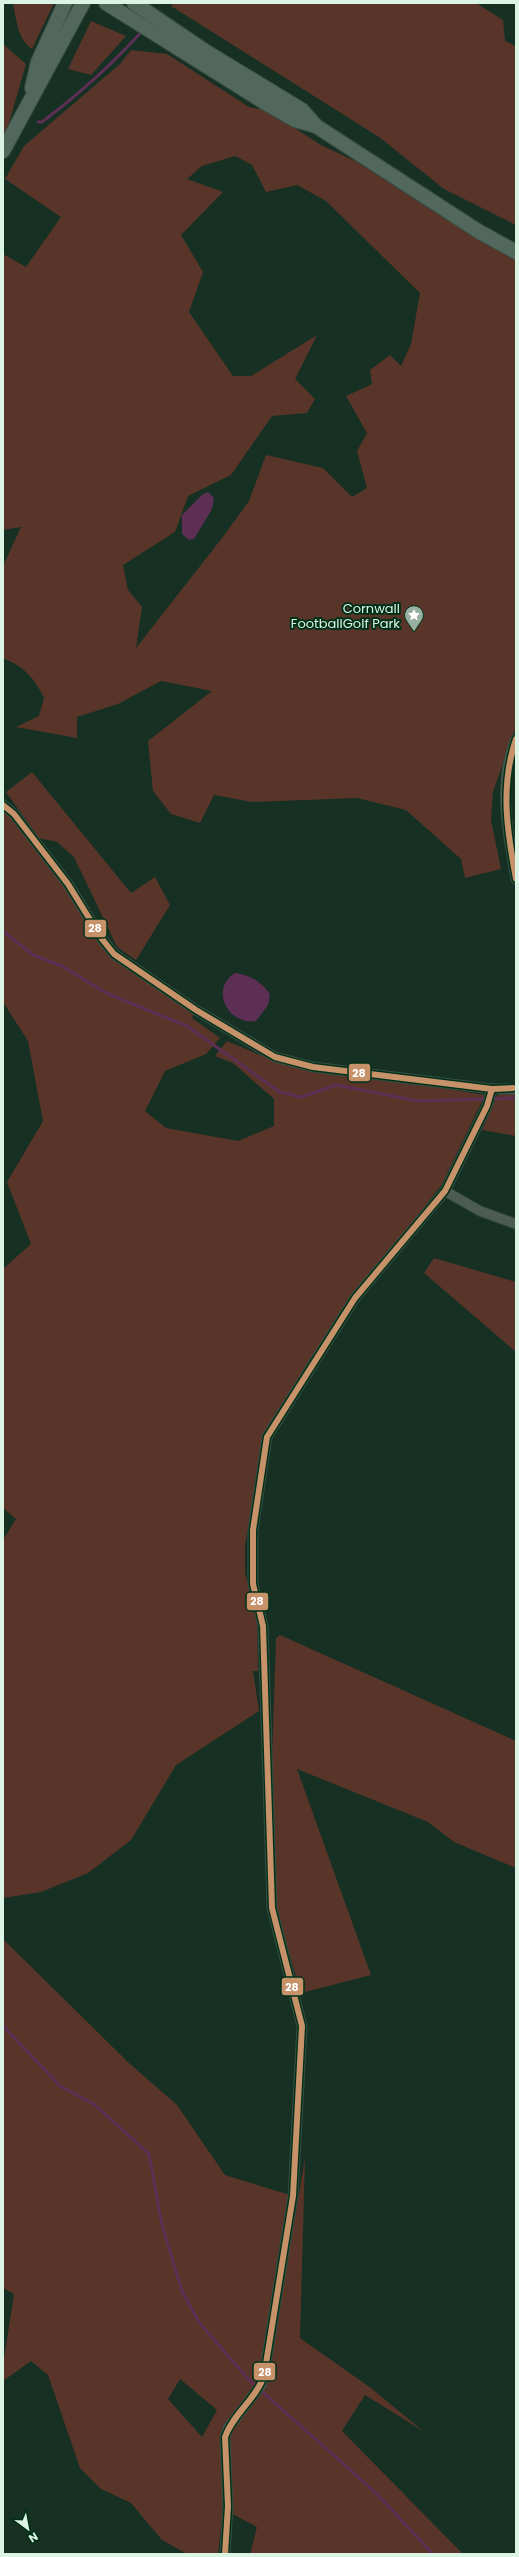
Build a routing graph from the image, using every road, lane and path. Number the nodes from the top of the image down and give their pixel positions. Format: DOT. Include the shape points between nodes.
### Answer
graph roads {
  1 [pos="65,3"];
  2 [pos="83,3"];
  3 [pos="106,3"];
  4 [pos="134,3"];
  5 [pos="26,110"];
  6 [pos="316,126"];
  7 [pos="3,151"];
  8 [pos="516,252"];
  9 [pos="516,738"];
  10 [pos="3,805"];
  11 [pos="516,879"];
  12 [pos="515,1086"];
  13 [pos="489,1097"];
  14 [pos="445,1191"];
  15 [pos="516,1224"];
  16 [pos="225,2554"];
  1 -- 5 [label="highway" via="38,62"];
  2 -- 5 [label="highway"];
  3 -- 6 [label="highway" via="267,104 295,120"];
  4 -- 6 [label="highway" via="302,110"];
  5 -- 7 [label="highway"];
  6 -- 8 [label="highway" via="472,227"];
  9 -- 11 [label="street" via="509,758 506,823"];
  10 -- 13 [label="street" via="14,814 68,884 114,954 196,1010 275,1057 313,1067"];
  12 -- 13 [label="street"];
  13 -- 14 [label="street"];
  14 -- 15 [label="street" via="480,1212"];
  14 -- 16 [label="street" via="355,1298 267,1437 253,1530 253,1584 263,1626 272,1908 302,2026 293,2196 264,2376 261,2385 228,2428 225,2437 228,2506"];
}
